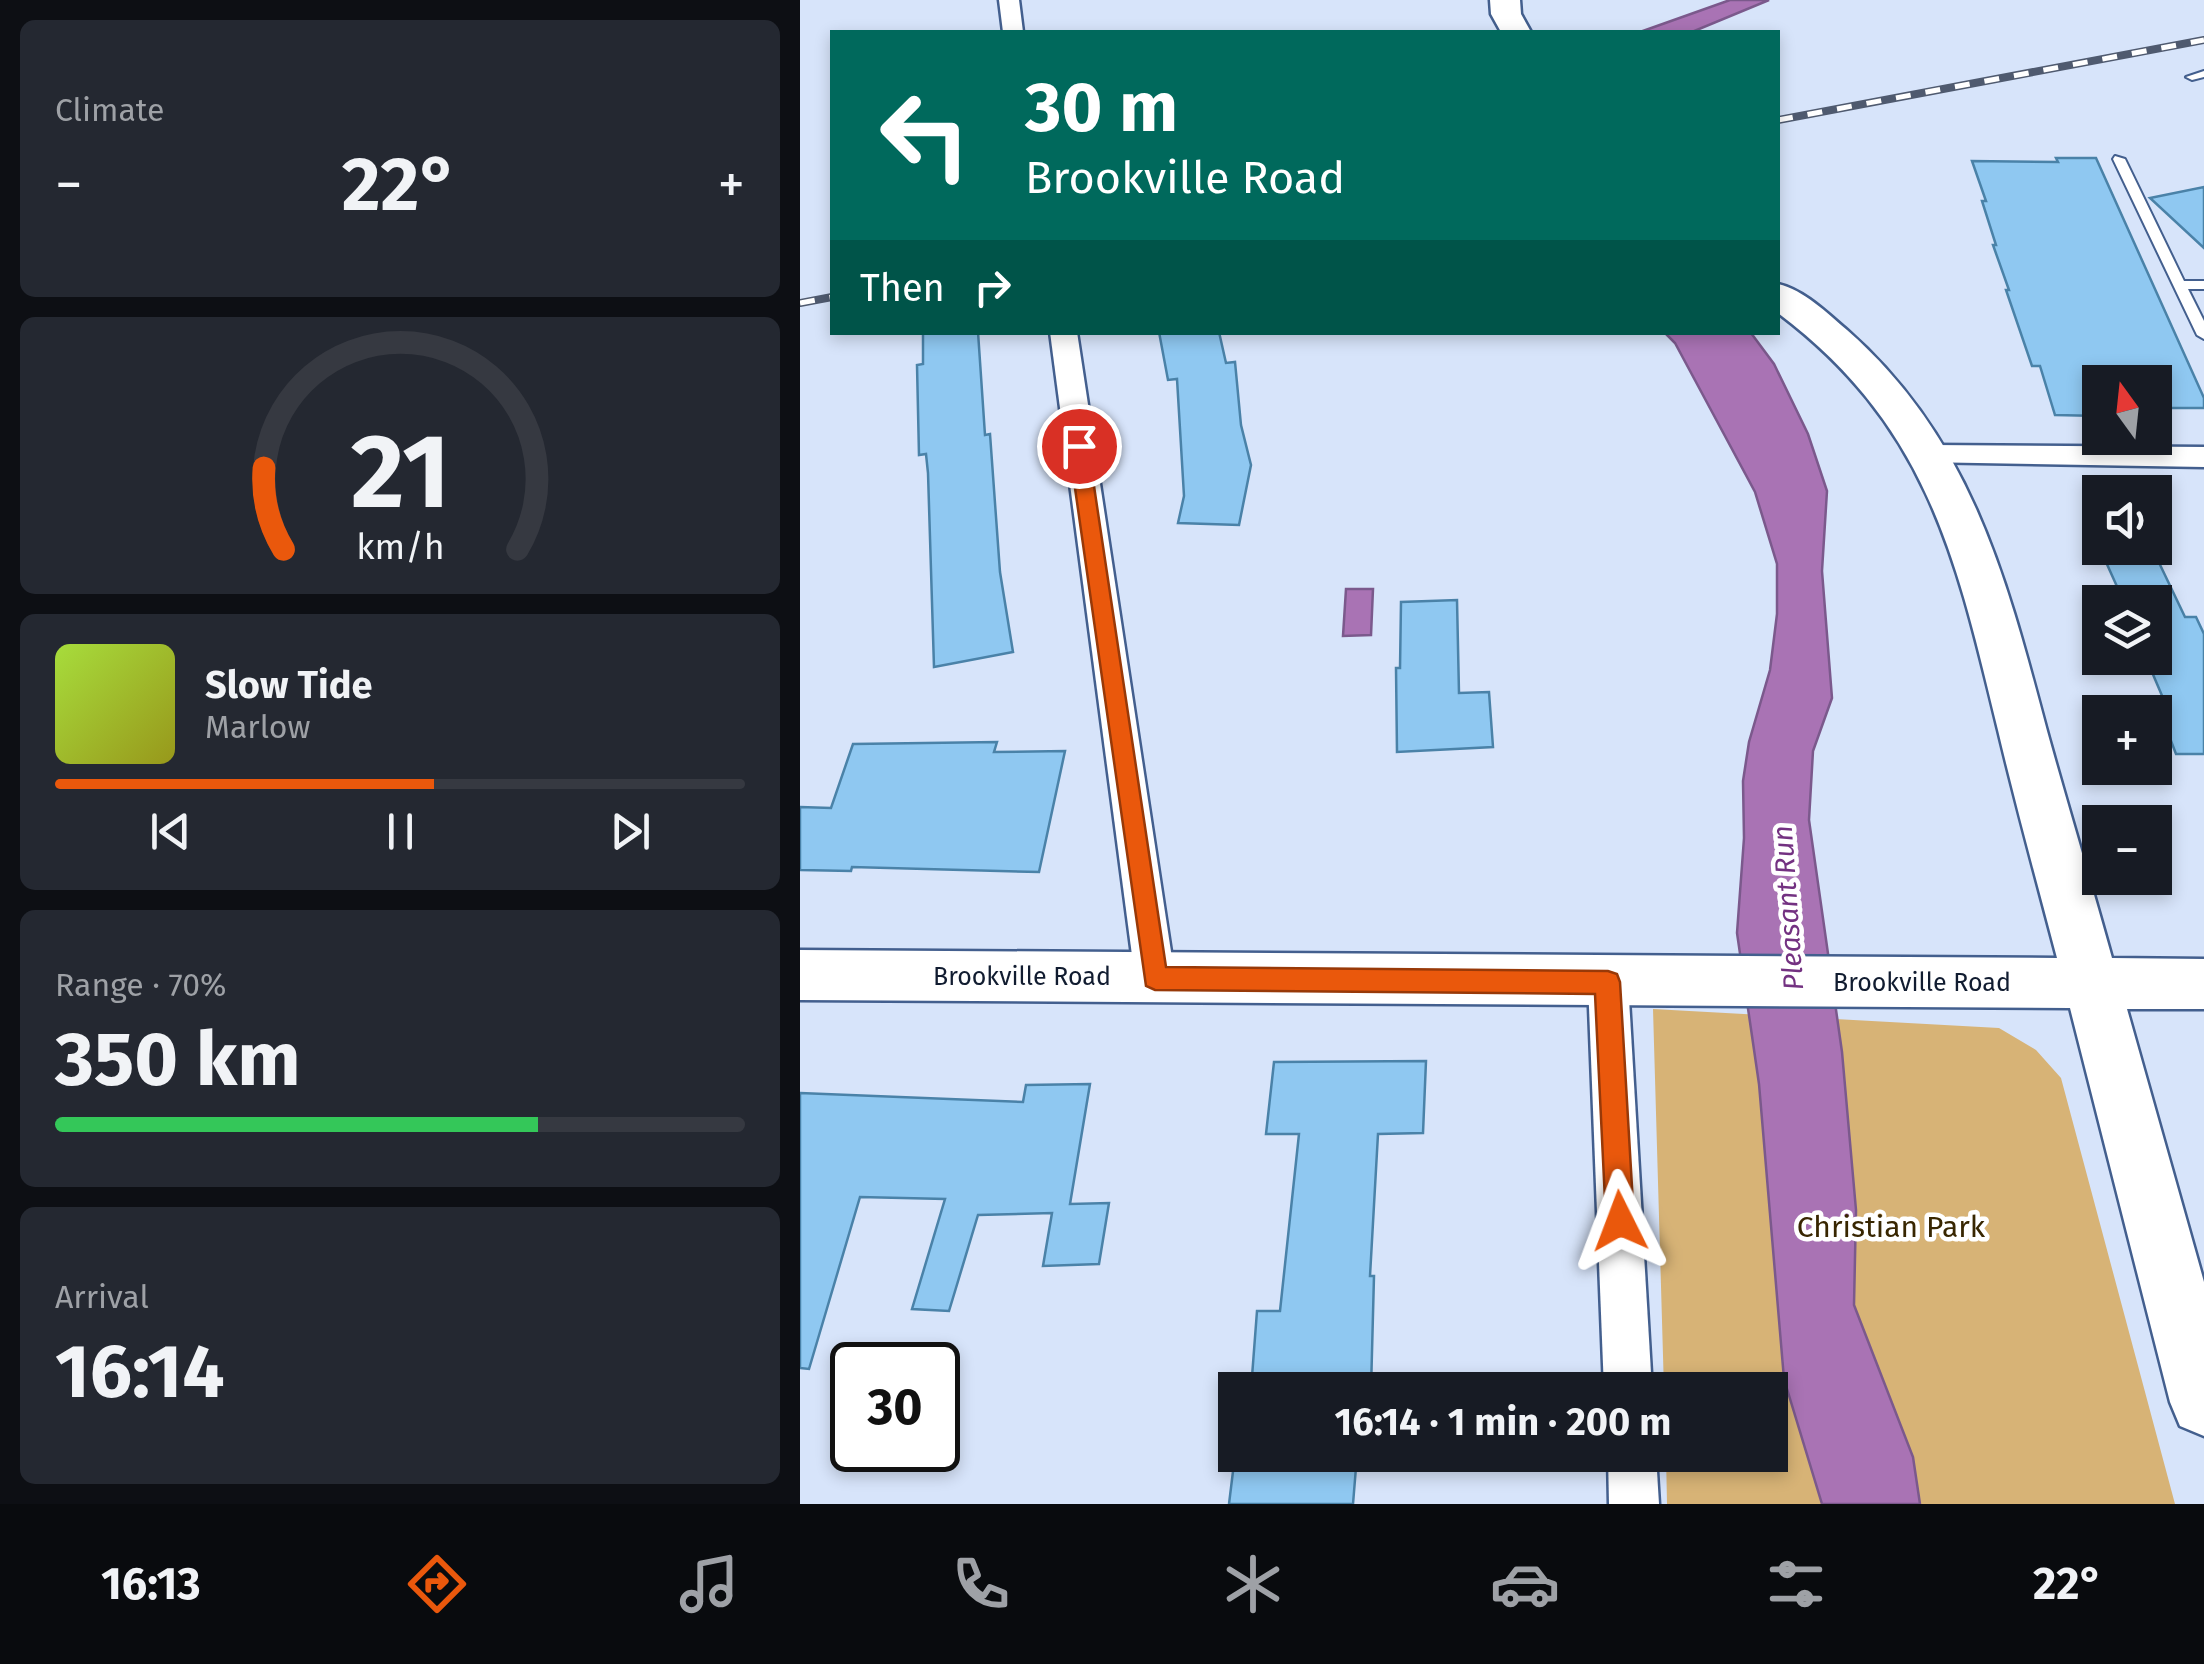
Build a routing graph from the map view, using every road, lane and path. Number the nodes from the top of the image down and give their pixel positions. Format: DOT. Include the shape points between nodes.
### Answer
graph roads {
  1 [pos="1009,0"];
  2 [pos="1505,0"];
  3 [pos="1013,30"];
  4 [pos="1515,30"];
  5 [pos="2119,159"];
  6 [pos="2180,285"];
  7 [pos="2204,285"];
  8 [pos="1780,297"];
  9 [pos="1062,335"];
  10 [pos="2204,335"];
  11 [pos="1930,455"];
  12 [pos="2204,457"];
  13 [pos="800,975"];
  14 [pos="1155,978"];
  15 [pos="1608,982"];
  16 [pos="2092,982"];
  17 [pos="2204,984"];
  18 [pos="1627,1372"];
  19 [pos="2204,1402"];
  20 [pos="1633,1472"];
  21 [pos="1634,1504"];
  1 -- 3 [label="street"];
  2 -- 4 [label="street"];
  5 -- 6 [label="lane"];
  6 -- 7 [label="lane"];
  6 -- 10 [label="lane"];
  8 -- 11 [label="street" via="1856,361"];
  9 -- 14 [label="street"];
  11 -- 12 [label="street"];
  11 -- 16 [label="street" via="1970,542"];
  13 -- 14 [label="street, Brookville Road"];
  14 -- 15 [label="street, Brookville Road"];
  15 -- 16 [label="street, Brookville Road"];
  15 -- 18 [label="street"];
  16 -- 17 [label="street, Brookville Road"];
  16 -- 19 [label="street"];
  20 -- 21 [label="street"];
}
